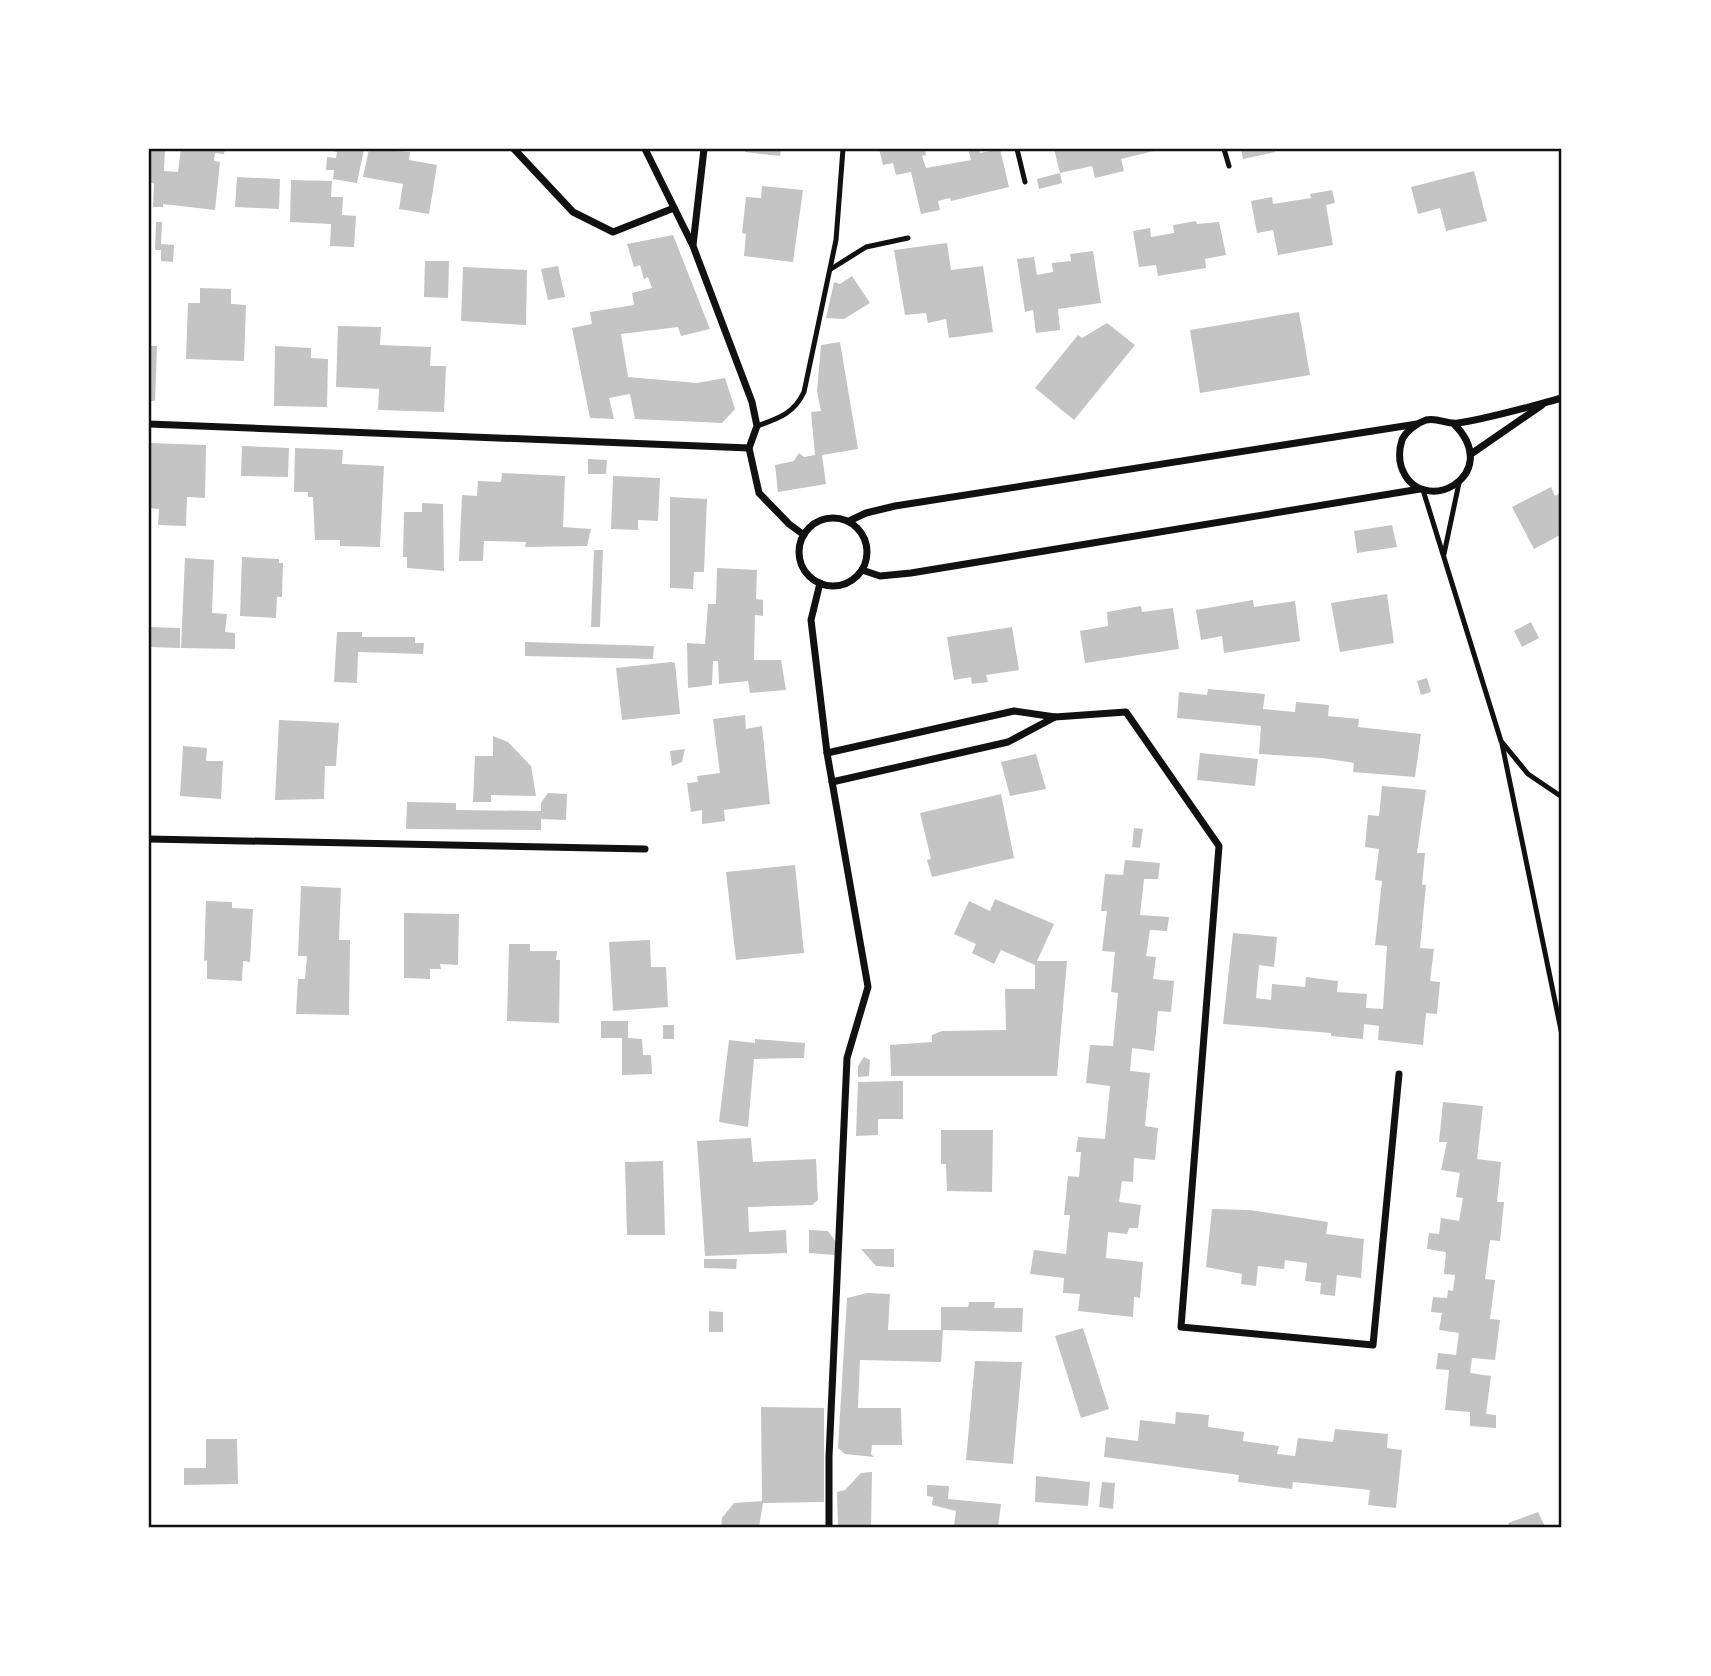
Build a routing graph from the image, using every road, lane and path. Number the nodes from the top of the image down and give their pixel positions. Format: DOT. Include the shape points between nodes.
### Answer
graph roads {
  1 [pos="514,149"];
  2 [pos="645,149"];
  3 [pos="704,149"];
  4 [pos="843,149"];
  5 [pos="1017,149"];
  6 [pos="1224,149"];
  7 [pos="1229,166"];
  8 [pos="1026,182"];
  9 [pos="674,208"];
  10 [pos="908,237"];
  11 [pos="693,246"];
  12 [pos="831,269"];
  13 [pos="1562,398"];
  14 [pos="1545,402"];
  15 [pos="149,424"];
  16 [pos="1417,424"];
  17 [pos="1454,424"];
  18 [pos="757,426"];
  19 [pos="749,448"];
  20 [pos="1471,454"];
  21 [pos="1459,483"];
  22 [pos="1422,490"];
  23 [pos="849,521"];
  24 [pos="804,534"];
  25 [pos="1444,557"];
  26 [pos="862,570"];
  27 [pos="820,583"];
  28 [pos="1055,717"];
  29 [pos="1502,741"];
  30 [pos="827,753"];
  31 [pos="832,782"];
  32 [pos="1562,797"];
  33 [pos="149,839"];
  34 [pos="645,849"];
  35 [pos="1562,1035"];
  36 [pos="1399,1074"];
  37 [pos="829,1527"];
  1 -- 9 [label="street" via="573,212 613,232"];
  2 -- 9 [label="street"];
  3 -- 11 [label="street"];
  4 -- 12 [label="lane"];
  5 -- 8 [label="lane"];
  6 -- 7 [label="lane"];
  9 -- 11 [label="street"];
  10 -- 12 [label="lane" via="866,247"];
  11 -- 18 [label="street"];
  12 -- 18 [label="lane" via="798,405"];
  13 -- 14 [label="street"];
  14 -- 17 [label="street"];
  14 -- 20 [label="street"];
  15 -- 19 [label="street"];
  16 -- 17 [label="street" via="1429,419"];
  16 -- 22 [label="street" via="1403,438 1398,457 1405,476"];
  16 -- 23 [label="street" via="895,506"];
  17 -- 20 [label="street" via="1466,437"];
  18 -- 19 [label="street"];
  19 -- 24 [label="street" via="760,492"];
  20 -- 21 [label="street"];
  21 -- 22 [label="street" via="1442,492"];
  21 -- 25 [label="lane"];
  22 -- 25 [label="lane"];
  22 -- 26 [label="street" via="911,573 880,576"];
  23 -- 24 [label="street" via="819,521"];
  23 -- 26 [label="street" via="863,535 867,553"];
  24 -- 27 [label="street" via="800,545 803,567"];
  25 -- 29 [label="lane"];
  26 -- 27 [label="street" via="844,584"];
  27 -- 30 [label="street" via="811,620"];
  28 -- 30 [label="street" via="1014,711"];
  28 -- 31 [label="street" via="1009,742"];
  28 -- 36 [label="street" via="1126,712 1219,846 1181,1327 1373,1345"];
  29 -- 32 [label="lane" via="1528,774"];
  29 -- 35 [label="lane"];
  30 -- 31 [label="street"];
  31 -- 37 [label="street" via="868,987 848,1058"];
  33 -- 34 [label="street"];
}
